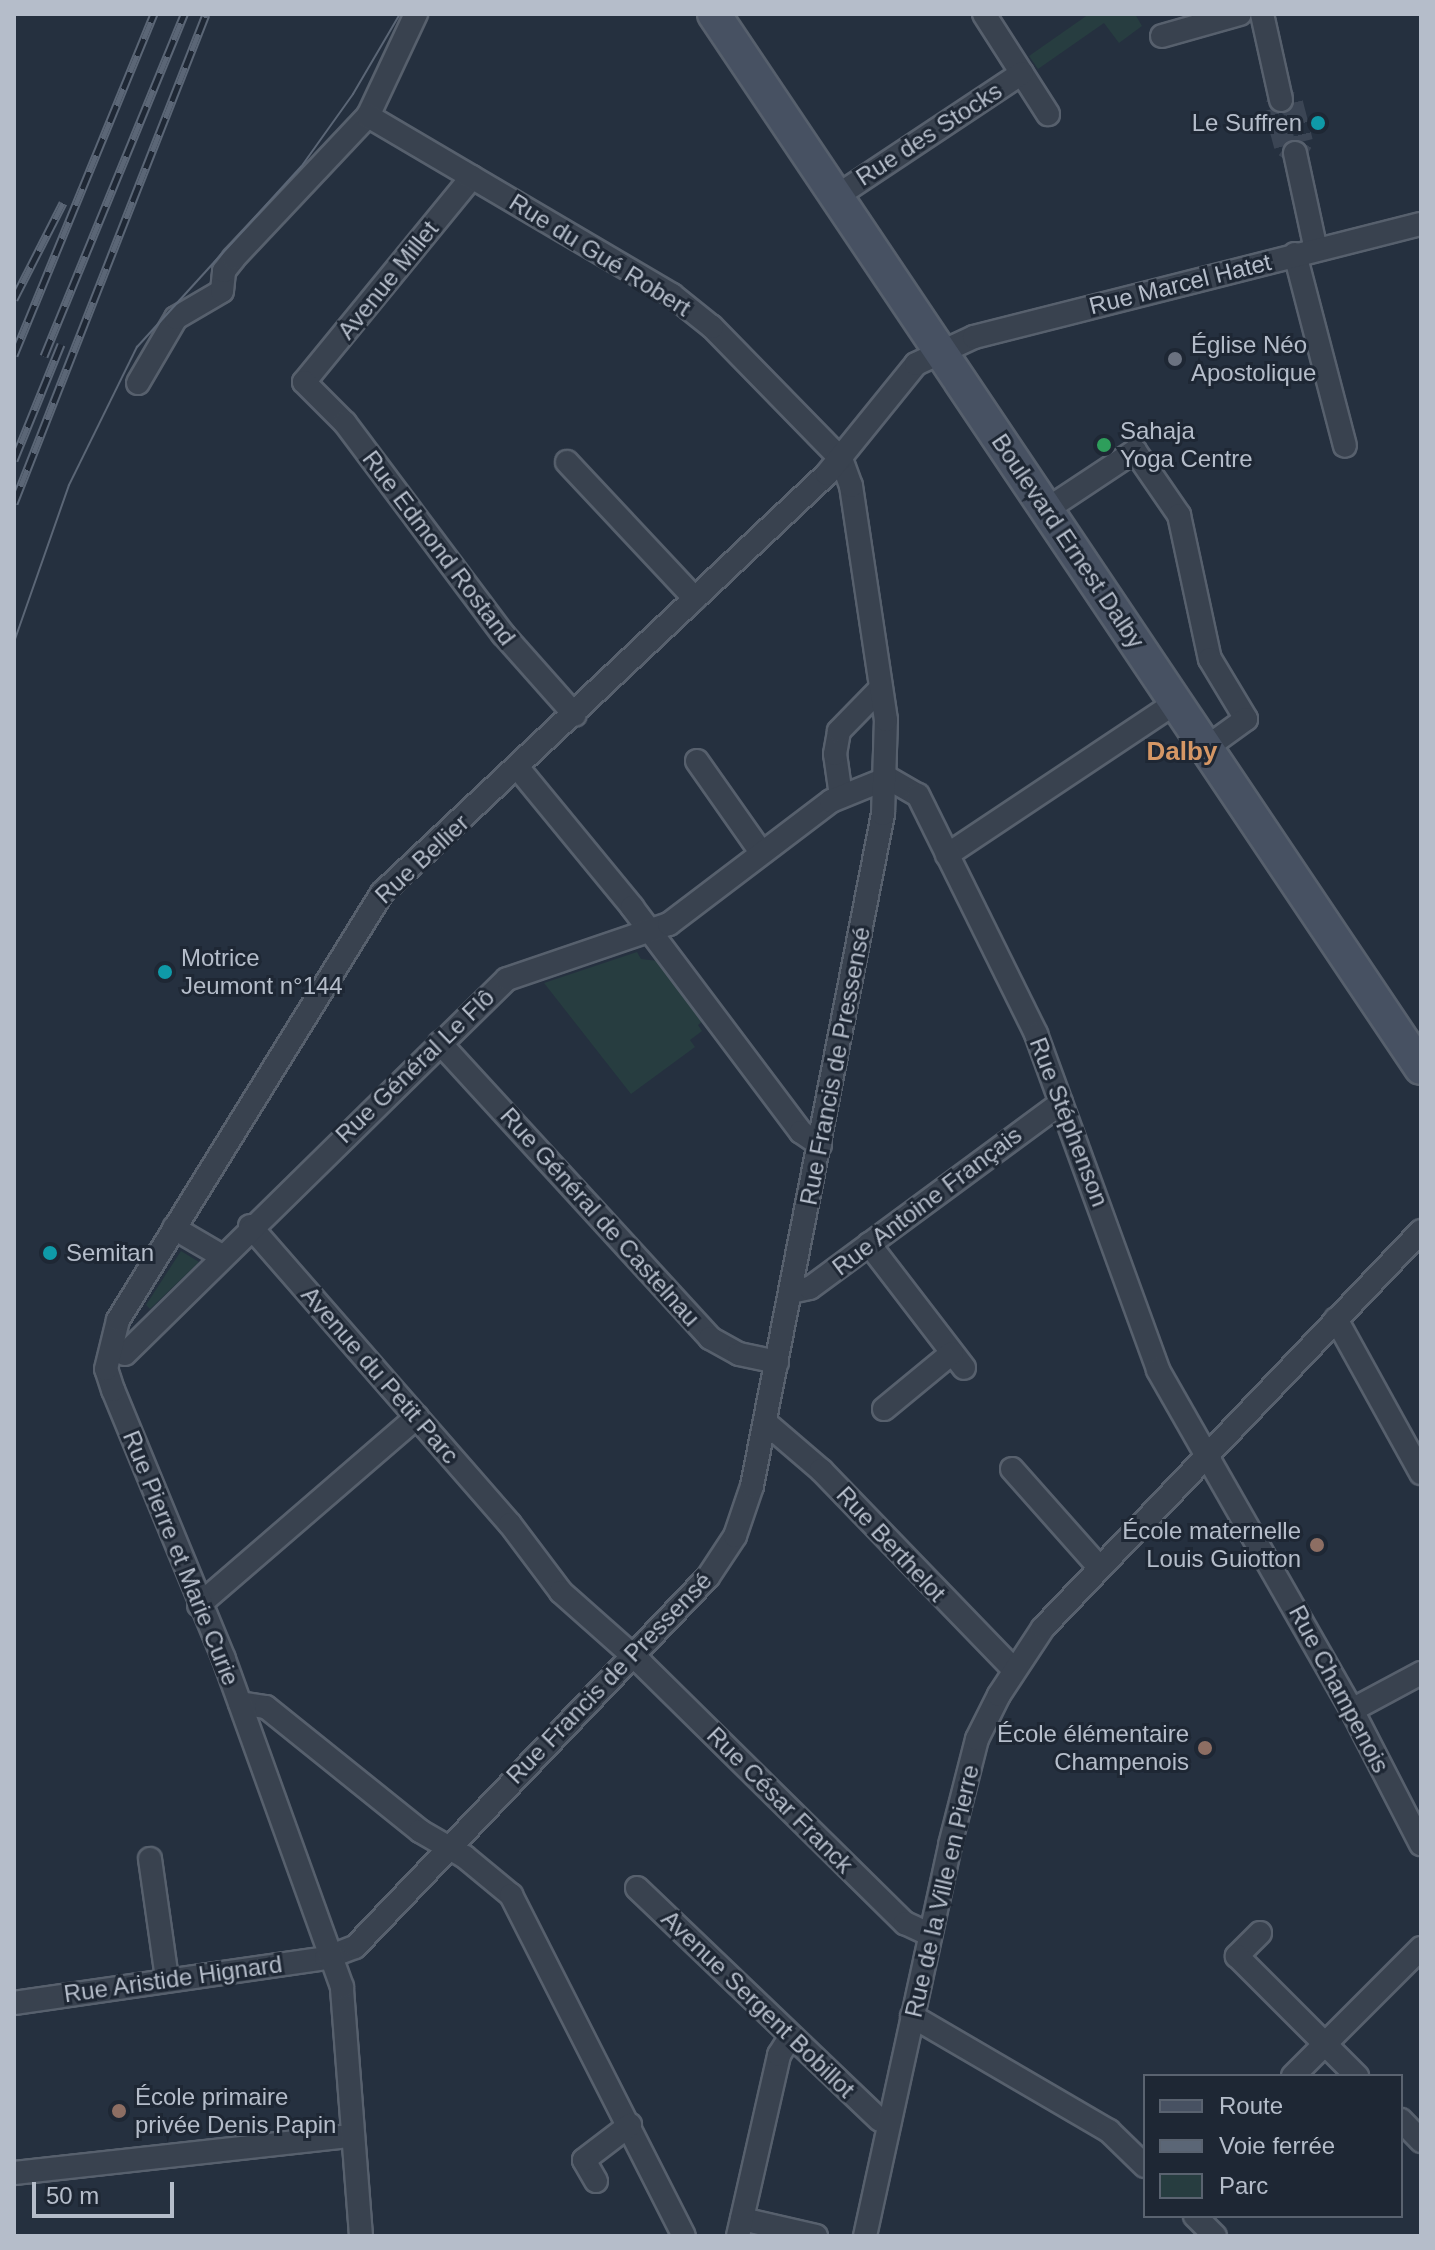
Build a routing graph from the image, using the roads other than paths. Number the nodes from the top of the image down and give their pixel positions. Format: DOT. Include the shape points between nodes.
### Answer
graph roads {
  1 [pos="416,14"];
  2 [pos="714,14"];
  3 [pos="984,14"];
  4 [pos="1240,14"];
  5 [pos="1262,14"];
  6 [pos="1162,36"];
  7 [pos="1022,73"];
  8 [pos="1281,100"];
  9 [pos="1048,114"];
  10 [pos="368,116"];
  11 [pos="1295,153"];
  12 [pos="472,177"];
  13 [pos="837,196"];
  14 [pos="1421,224"];
  15 [pos="1306,252"];
  16 [pos="941,349"];
  17 [pos="304,382"];
  18 [pos="138,383"];
  19 [pos="1345,446"];
  20 [pos="841,459"];
  21 [pos="567,462"];
  22 [pos="1046,510"];
  23 [pos="695,599"];
  24 [pos="880,689"];
  25 [pos="1176,702"];
  26 [pos="575,715"];
  27 [pos="1206,748"];
  28 [pos="697,761"];
  29 [pos="518,768"];
  30 [pos="888,778"];
  31 [pos="841,796"];
  32 [pos="761,852"];
  33 [pos="947,855"];
  34 [pos="648,931"];
  35 [pos="440,1043"];
  36 [pos="1421,1068"];
  37 [pos="1061,1103"];
  38 [pos="820,1145"];
  39 [pos="250,1226"];
  40 [pos="174,1228"];
  41 [pos="1421,1231"];
  42 [pos="869,1244"];
  43 [pos="220,1255"];
  44 [pos="791,1292"];
  45 [pos="1336,1319"];
  46 [pos="117,1348"];
  47 [pos="777,1362"];
  48 [pos="884,1409"];
  49 [pos="417,1417"];
  50 [pos="765,1422"];
  51 [pos="1207,1453"];
  52 [pos="1012,1469"];
  53 [pos="1421,1473"];
  54 [pos="1099,1567"];
  55 [pos="199,1605"];
  56 [pos="635,1658"];
  57 [pos="1014,1670"];
  58 [pos="1421,1673"];
  59 [pos="240,1703"];
  60 [pos="1352,1710"];
  61 [pos="301,1738"];
  62 [pos="257,1750"];
  63 [pos="1421,1844"];
  64 [pos="448,1846"];
  65 [pos="150,1859"];
  66 [pos="637,1888"];
  67 [pos="1260,1933"];
  68 [pos="929,1934"];
  69 [pos="1421,1948"];
  70 [pos="333,1956"];
  71 [pos="167,1979"];
  72 [pos="14,2003"];
  73 [pos="912,2016"];
  74 [pos="791,2036"];
  75 [pos="1325,2044"];
  76 [pos="1295,2074"];
  77 [pos="1355,2074"];
  78 [pos="880,2120"];
  79 [pos="1403,2122"];
  80 [pos="630,2125"];
  81 [pos="351,2136"];
  82 [pos="1421,2141"];
  83 [pos="1143,2164"];
  84 [pos="14,2173"];
  85 [pos="596,2181"];
  86 [pos="1197,2218"];
  87 [pos="740,2227"];
  88 [pos="361,2236"];
  89 [pos="684,2236"];
  90 [pos="816,2236"];
  91 [pos="865,2236"];
  92 [pos="1215,2236"];
  1 -- 10 [label="street"];
  2 -- 13 [label="street, Boulevard Ernest Dalby"];
  3 -- 7 [label="street, Rue des Stocks"];
  4 -- 6 [label="street"];
  5 -- 8 [label="street"];
  7 -- 9 [label="street, Rue des Stocks"];
  7 -- 13 [label="street, Rue des Stocks"];
  10 -- 12 [label="street, Rue du Gué Robert"];
  10 -- 18 [label="street" via="234,258 224,271 222,291 176,318"];
  11 -- 15 [label="street"];
  12 -- 17 [label="street, Avenue Millet"];
  12 -- 20 [label="street, Rue du Gué Robert" via="672,295 712,327"];
  13 -- 16 [label="street, Boulevard Ernest Dalby"];
  14 -- 15 [label="street, Rue Marcel Hatet"];
  15 -- 16 [label="street, Rue Marcel Hatet"];
  15 -- 19 [label="street"];
  16 -- 20 [label="street" via="909,371"];
  16 -- 22 [label="street, Boulevard Ernest Dalby"];
  17 -- 26 [label="street, Rue Edmond Rostand" via="345,423 494,623"];
  20 -- 23 [label="street, Rue Bellier"];
  20 -- 24 [label="street" via="851,486"];
  21 -- 23 [label="street"];
  22 -- 25 [label="street, Boulevard Ernest Dalby"];
  22 -- 27 [label="street" via="1135,451 1179,515 1210,659 1246,719"];
  23 -- 26 [label="street, Rue Bellier"];
  24 -- 30 [label="street, Rue Francis de Pressensé"];
  24 -- 31 [label="street" via="839,731 835,754"];
  25 -- 27 [label="street, Boulevard Ernest Dalby"];
  25 -- 33 [label="street"];
  26 -- 29 [label="street, Rue Bellier"];
  27 -- 36 [label="street, Boulevard Ernest Dalby"];
  28 -- 32 [label="street"];
  29 -- 34 [label="street"];
  29 -- 40 [label="street, Rue Bellier" via="366,913"];
  30 -- 31 [label="street, Rue Général Le Flô"];
  30 -- 33 [label="street, Rue Stéphenson" via="918,795"];
  30 -- 38 [label="street, Rue Francis de Pressensé"];
  31 -- 32 [label="street, Rue Général Le Flô"];
  32 -- 34 [label="street, Rue Général Le Flô" via="669,924"];
  33 -- 37 [label="street, Rue Stéphenson" via="1036,1034"];
  34 -- 35 [label="street, Rue Général Le Flô" via="507,979"];
  34 -- 38 [label="street" via="801,1132"];
  35 -- 39 [label="street, Rue Général Le Flô"];
  35 -- 47 [label="street, Rue Général de Castelnau" via="710,1338 739,1354"];
  37 -- 42 [label="street, Rue Antoine Français"];
  37 -- 51 [label="street, Rue Stéphenson" via="1158,1370"];
  38 -- 44 [label="street, Rue Francis de Pressensé"];
  39 -- 43 [label="street, Rue Général Le Flô"];
  39 -- 49 [label="street, Avenue du Petit Parc"];
  40 -- 43 [label="street"];
  40 -- 46 [label="street, Rue Bellier"];
  41 -- 45 [label="street, Rue de la Ville en Pierre"];
  42 -- 44 [label="street, Rue Antoine Français" via="810,1288"];
  42 -- 48 [label="street" via="958,1360"];
  43 -- 46 [label="street, Rue Général Le Flô"];
  44 -- 47 [label="street, Rue Francis de Pressensé"];
  45 -- 51 [label="street, Rue de la Ville en Pierre"];
  45 -- 53 [label="street"];
  46 -- 55 [label="street, Rue Pierre et Marie Curie" via="106,1369"];
  47 -- 50 [label="street, Rue Francis de Pressensé"];
  49 -- 55 [label="street"];
  49 -- 56 [label="street, Avenue du Petit Parc" via="561,1592"];
  50 -- 56 [label="street, Rue Francis de Pressensé" via="735,1536 708,1577"];
  50 -- 57 [label="street, Rue Berthelot" via="821,1470"];
  51 -- 54 [label="street, Rue de la Ville en Pierre"];
  51 -- 60 [label="street, Rue Champenois"];
  52 -- 54 [label="street"];
  54 -- 57 [label="street, Rue de la Ville en Pierre" via="1043,1628"];
  55 -- 59 [label="street, Rue Pierre et Marie Curie"];
  56 -- 64 [label="street, Rue Francis de Pressensé"];
  56 -- 68 [label="street, Rue César Franck" via="905,1923"];
  57 -- 68 [label="street, Rue de la Ville en Pierre" via="977,1739"];
  58 -- 60 [label="street"];
  59 -- 61 [label="street, Rue Pierre et Marie Curie" via="266,1707"];
  59 -- 62 [label="street"];
  60 -- 63 [label="street, Rue Champenois"];
  61 -- 62 [label="street" via="277,1738"];
  61 -- 64 [label="street, Rue Pierre et Marie Curie" via="420,1831"];
  62 -- 70 [label="street"];
  64 -- 70 [label="street, Rue Francis de Pressensé" via="367,1936"];
  64 -- 80 [label="street, Rue Pierre et Marie Curie" via="520,1907"];
  65 -- 71 [label="street"];
  66 -- 74 [label="street, Avenue Sergent Bobillot"];
  67 -- 75 [label="street" via="1237,1956"];
  68 -- 73 [label="street, Rue de la Ville en Pierre"];
  69 -- 75 [label="street"];
  70 -- 71 [label="street, Rue Aristide Hignard"];
  70 -- 81 [label="street" via="342,1987"];
  71 -- 72 [label="street, Rue Aristide Hignard"];
  73 -- 83 [label="street" via="1109,2131"];
  73 -- 91 [label="street, Rue de la Ville en Pierre"];
  74 -- 78 [label="street, Avenue Sergent Bobillot"];
  74 -- 87 [label="street" via="779,2055"];
  75 -- 76 [label="street"];
  75 -- 77 [label="street"];
  79 -- 82 [label="street"];
  80 -- 85 [label="street" via="584,2160"];
  80 -- 89 [label="street, Rue Pierre et Marie Curie"];
  81 -- 84 [label="street"];
  81 -- 88 [label="street"];
  86 -- 92 [label="street"];
  87 -- 90 [label="street"];
}
